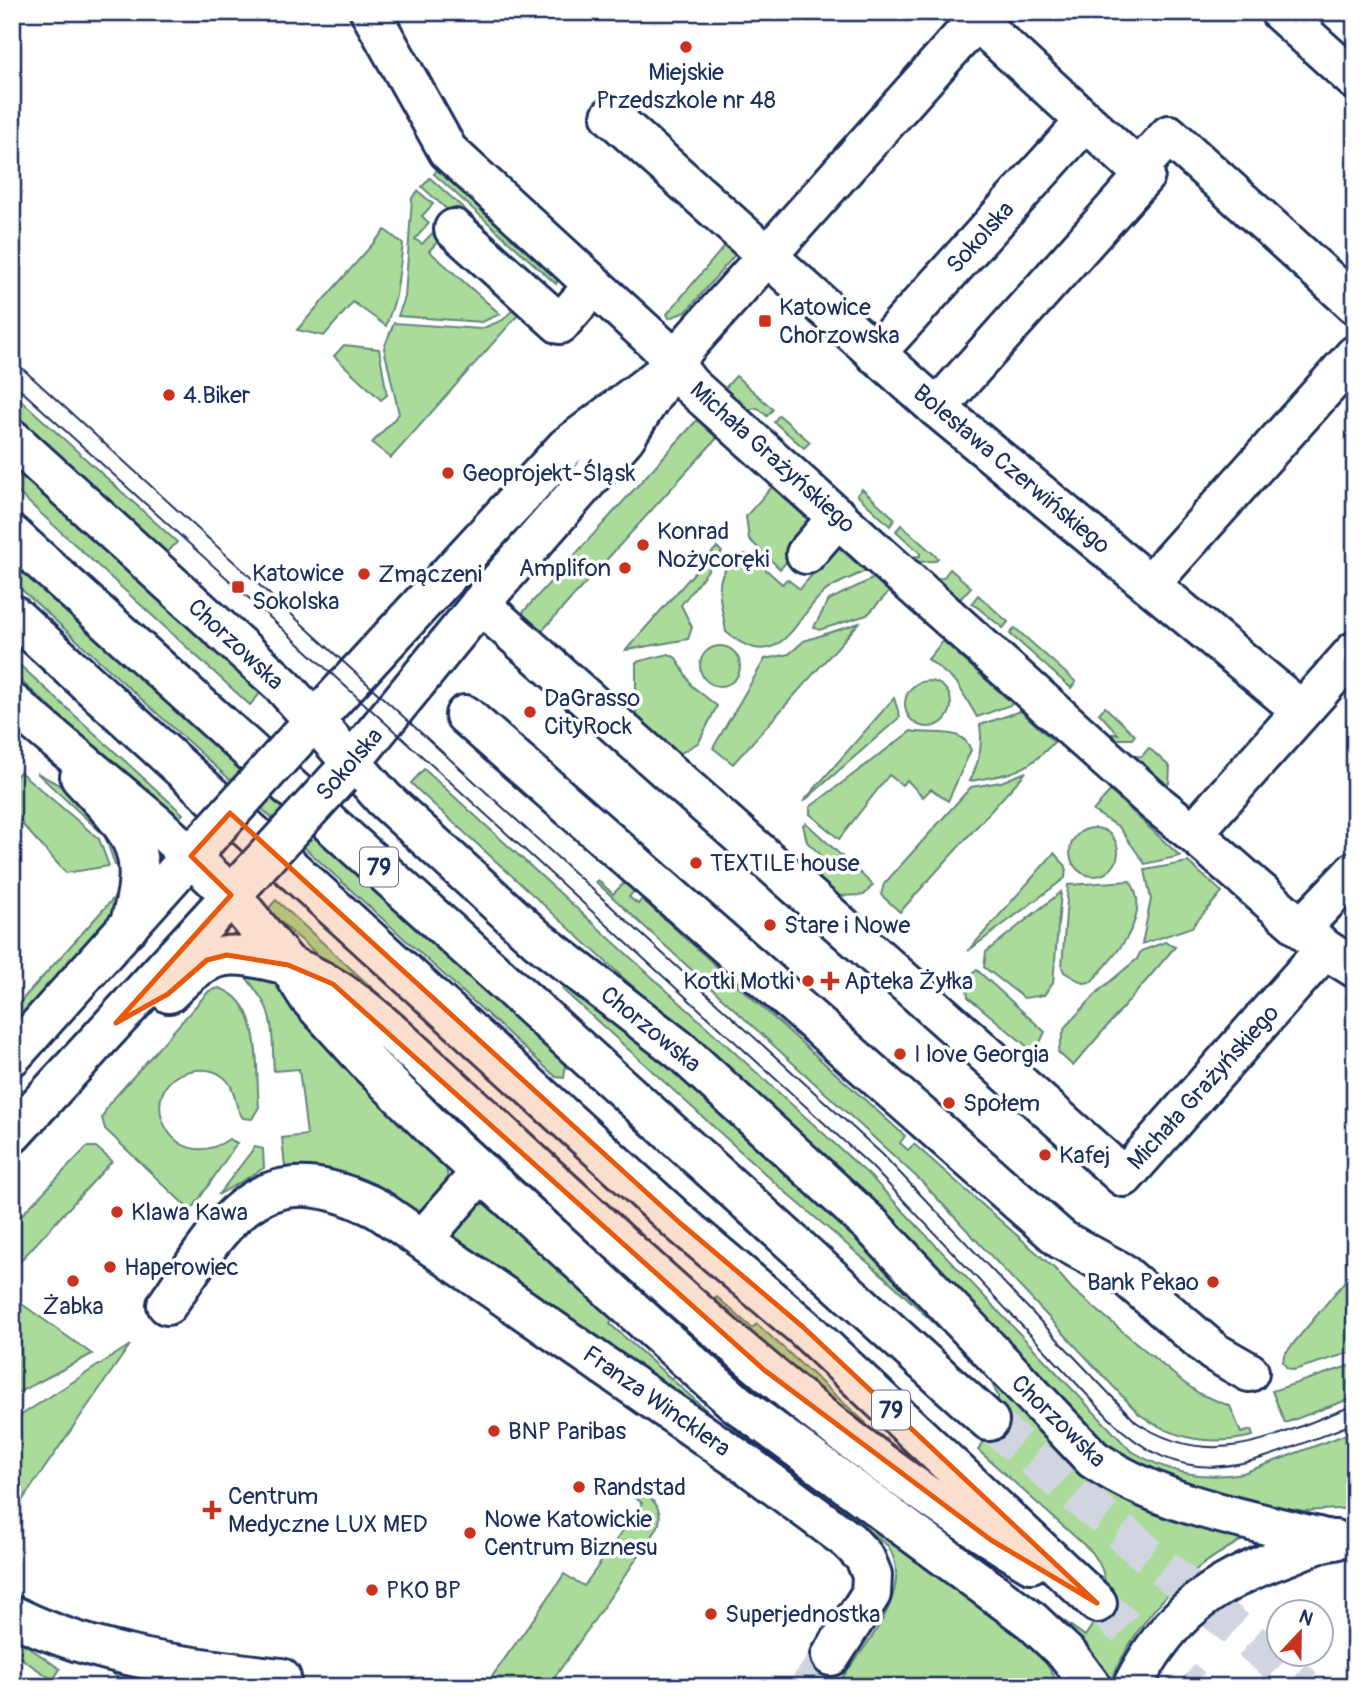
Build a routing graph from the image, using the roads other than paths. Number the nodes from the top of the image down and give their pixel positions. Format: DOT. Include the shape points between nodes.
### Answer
graph roads {
  1 [pos="370,12"];
  2 [pos="1280,12"];
  3 [pos="976,15"];
  4 [pos="1355,80"];
  5 [pos="611,116"];
  6 [pos="1085,122"];
  7 [pos="1138,169"];
  8 [pos="454,229"];
  9 [pos="766,255"];
  10 [pos="594,285"];
  11 [pos="1355,304"];
  12 [pos="875,354"];
  13 [pos="1355,355"];
  14 [pos="667,368"];
  15 [pos="937,408"];
  16 [pos="12,439"];
  17 [pos="838,517"];
  18 [pos="12,536"];
  19 [pos="806,554"];
  20 [pos="1150,584"];
  21 [pos="480,604"];
  22 [pos="12,614"];
  23 [pos="1355,651"];
  24 [pos="12,704"];
  25 [pos="1301,710"];
  26 [pos="465,715"];
  27 [pos="307,729"];
  28 [pos="346,769"];
  29 [pos="1193,833"];
  30 [pos="198,848"];
  31 [pos="1355,871"];
  32 [pos="239,886"];
  33 [pos="129,928"];
  34 [pos="1327,949"];
  35 [pos="288,965"];
  36 [pos="116,1023"];
  37 [pos="13,1055"];
  38 [pos="12,1134"];
  39 [pos="481,1171"];
  40 [pos="424,1238"];
  41 [pos="167,1305"];
  42 [pos="1249,1372"];
  43 [pos="989,1421"];
  44 [pos="1347,1539"];
  45 [pos="16,1617"];
  46 [pos="1053,1638"];
  47 [pos="831,1656"];
  48 [pos="281,1678"];
  49 [pos="1066,1687"];
  50 [pos="1091,1687"];
  51 [pos="1132,1687"];
  1 -- 10 [label="street, Michała Grażyńskiego" via="448,150"];
  2 -- 4 [label="street"];
  3 -- 6 [label="street, Sokolska"];
  3 -- 9 [label="street, Sokolska"];
  5 -- 9 [label="street"];
  6 -- 7 [label="street"];
  6 -- 12 [label="street, Sokolska"];
  7 -- 11 [label="street" via="1169,135"];
  7 -- 15 [label="street" via="1145,175"];
  8 -- 10 [label="street" via="560,324"];
  9 -- 12 [label="street"];
  9 -- 14 [label="street, Sokolska"];
  10 -- 14 [label="street, Michała Grażyńskiego"];
  12 -- 15 [label="street, Bolesława Czerwińskiego"];
  13 -- 20 [label="street"];
  14 -- 17 [label="street, Michała Grażyńskiego"];
  14 -- 21 [label="street, Sokolska" via="625,438"];
  14 -- 27 [label="street, Sokolska" via="566,447"];
  15 -- 20 [label="street, Bolesława Czerwińskiego"];
  16 -- 27 [label="street, Chorzowska"];
  17 -- 19 [label="street"];
  17 -- 29 [label="street, Michała Grażyńskiego"];
  18 -- 43 [label="street, Chorzowska / 79"];
  20 -- 25 [label="street, Bolesława Czerwińskiego"];
  21 -- 28 [label="street, Sokolska"];
  21 -- 34 [label="street, Michała Grażyńskiego" via="1124,1177"];
  22 -- 35 [label="street, 79" via="680,1223 803,1327 1097,1603 991,1540 800,1398 703,1319 388,1030 333,984"];
  23 -- 25 [label="street"];
  24 -- 30 [label="street"];
  24 -- 33 [label="street" via="118,818 137,847 141,866"];
  25 -- 29 [label="street"];
  26 -- 42 [label="street" via="1062,1240 1121,1272 1214,1352"];
  27 -- 28 [label="street, Chorzowska"];
  27 -- 30 [label="street, Sokolska, bridge"];
  28 -- 32 [label="street, Sokolska, bridge"];
  28 -- 44 [label="street, Chorzowska" via="538,940 681,1051 871,1225 1093,1459 1124,1480 1186,1505"];
  29 -- 34 [label="street"];
  30 -- 32 [label="street"];
  30 -- 33 [label="street, Sokolska"];
  31 -- 34 [label="street"];
  32 -- 35 [label="street"];
  32 -- 36 [label="street, Sokolska"];
  33 -- 37 [label="street, Sokolska"];
  35 -- 36 [label="street" via="238,955 207,960 168,994"];
  35 -- 39 [label="street" via="309,998 370,1065"];
  36 -- 38 [label="street, Sokolska"];
  39 -- 40 [label="street"];
  39 -- 46 [label="street" via="736,1403"];
  40 -- 41 [label="street, Franza Wincklera" via="377,1209 335,1191 304,1188 260,1195 226,1221"];
  40 -- 47 [label="street, Franza Wincklera" via="750,1466 849,1541 865,1558 872,1575 871,1594"];
  44 -- 51 [label="street" via="1261,1565 1207,1593 1166,1630"];
  45 -- 48 [label="street" via="55,1634 122,1652"];
  46 -- 49 [label="street"];
  46 -- 50 [label="street"];
}
